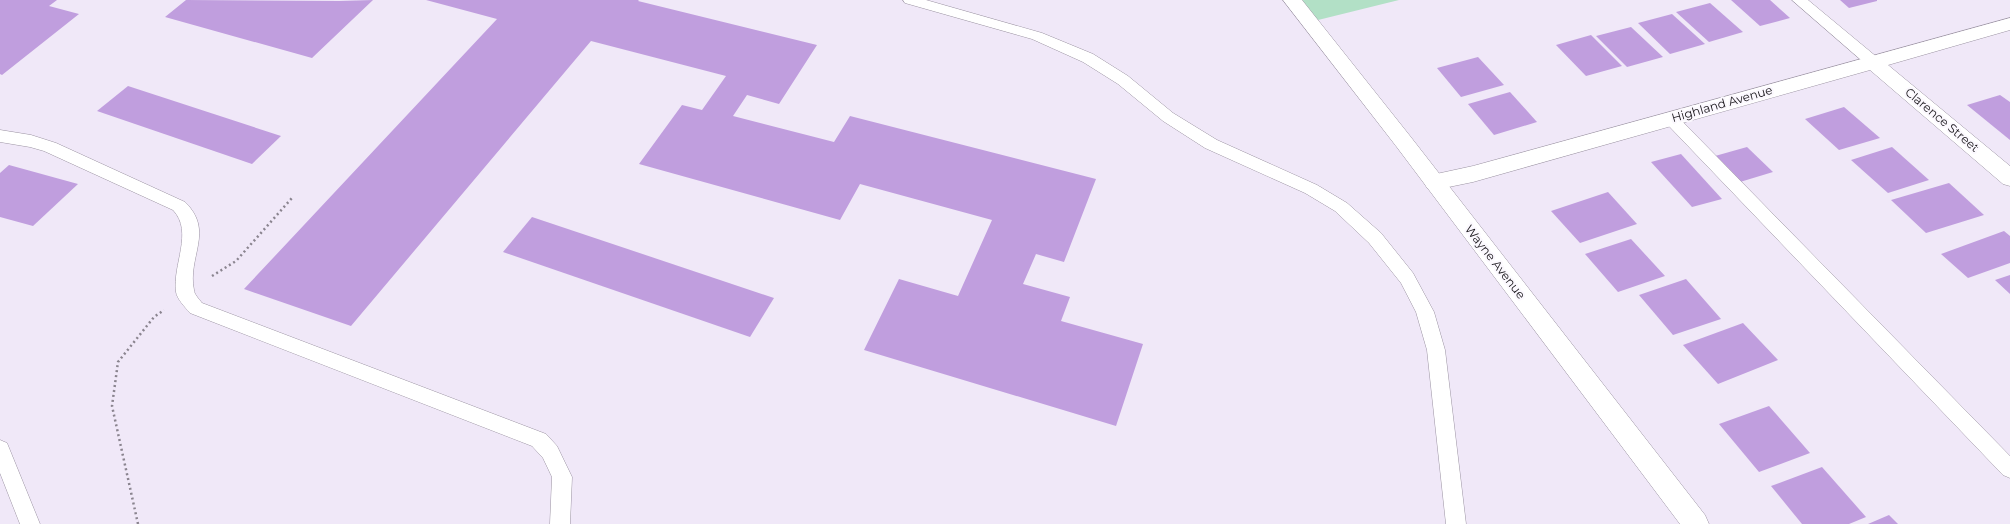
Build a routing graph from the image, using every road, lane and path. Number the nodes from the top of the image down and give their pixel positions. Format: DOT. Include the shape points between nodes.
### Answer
graph roads {
  1 [pos="910,0"];
  2 [pos="1292,0"];
  3 [pos="1799,0"];
  4 [pos="2010,24"];
  5 [pos="1873,62"];
  6 [pos="1671,119"];
  7 [pos="0,136"];
  8 [pos="2010,178"];
  9 [pos="1434,182"];
  10 [pos="292,198"];
  11 [pos="185,293"];
  12 [pos="0,448"];
  13 [pos="2010,469"];
  14 [pos="30,524"];
  15 [pos="138,524"];
  16 [pos="560,524"];
  17 [pos="1456,524"];
  18 [pos="1696,524"];
  1 -- 17 [label="lane" via="1037,36 1088,58 1123,80 1168,117 1212,144 1311,189 1341,207 1375,238 1407,278 1425,312 1436,350"];
  2 -- 9 [label="street, Wayne Avenue"];
  3 -- 5 [label="lane"];
  4 -- 5 [label="street, Highland Avenue"];
  5 -- 6 [label="street, Highland Avenue"];
  5 -- 8 [label="street, Clarence Street"];
  6 -- 9 [label="street, Highland Avenue" via="1473,174"];
  6 -- 13 [label="lane"];
  7 -- 11 [label="lane" via="50,147 179,206 186,213 192,231 185,269"];
  9 -- 18 [label="street, Wayne Avenue"];
  10 -- 11 [label="path" via="236,261"];
  11 -- 15 [label="path" via="154,317 118,362 112,406"];
  11 -- 16 [label="lane" via="196,308 539,440 550,452 562,477"];
  12 -- 14 [label="lane"];
}
